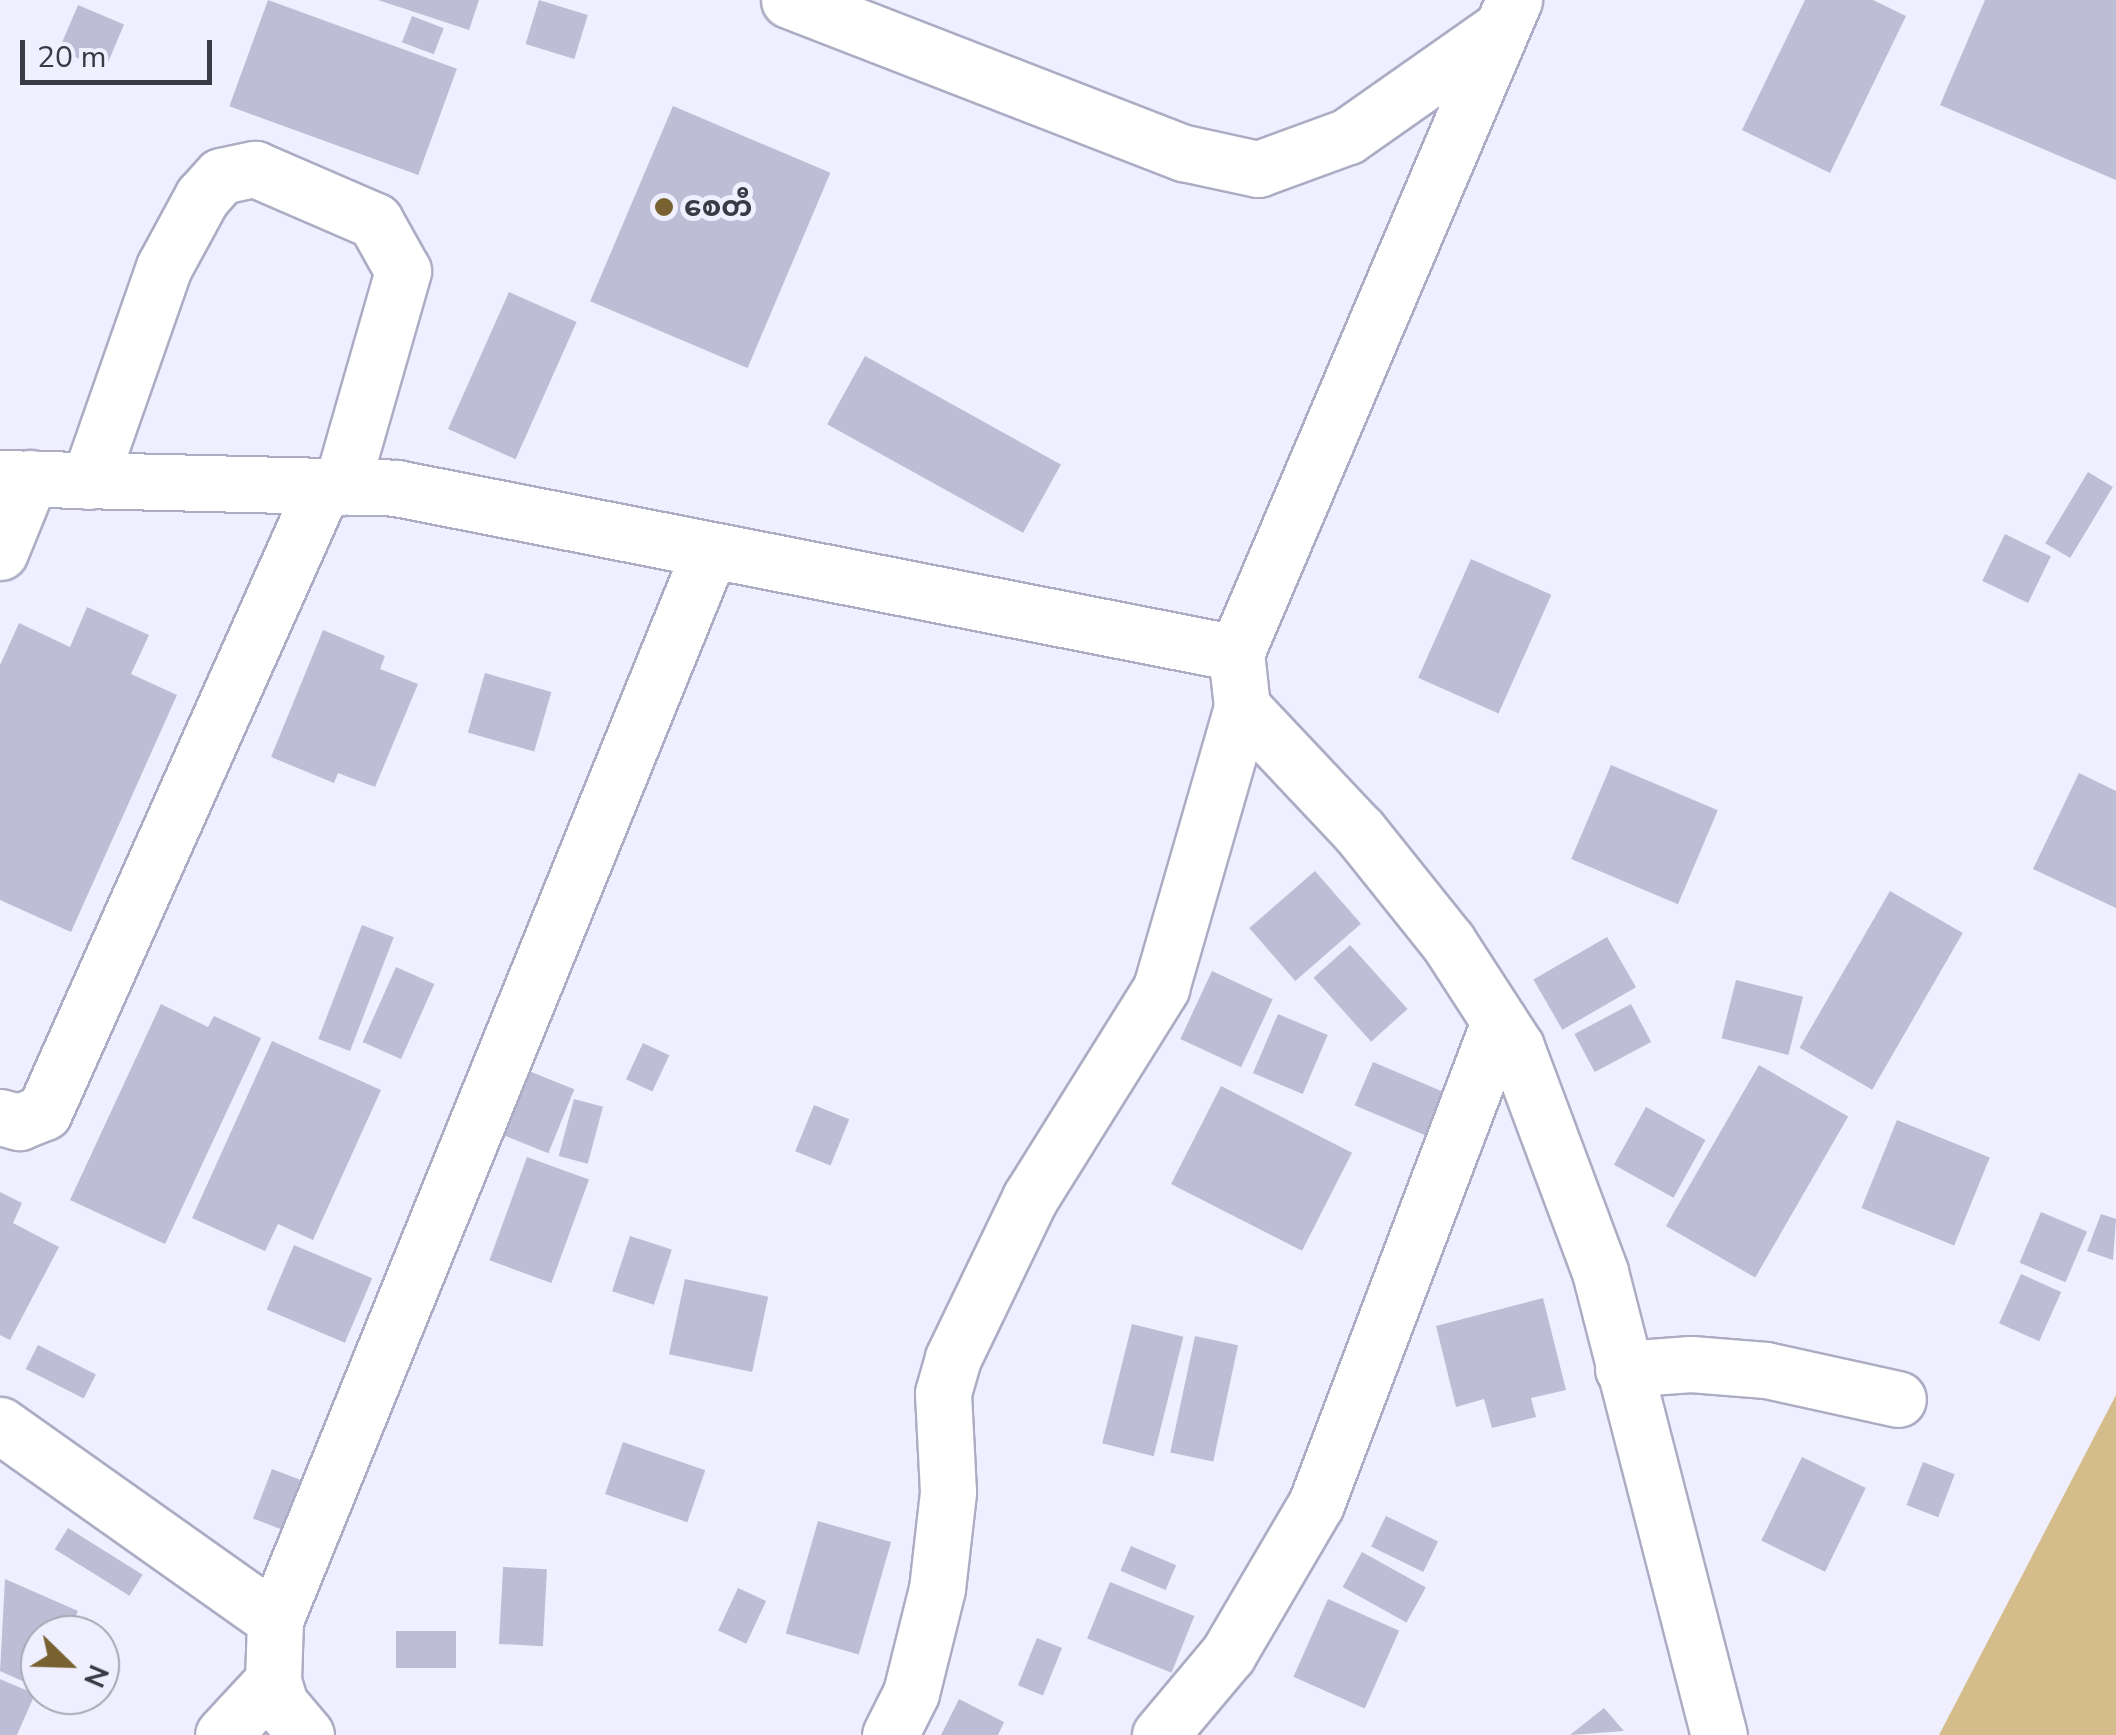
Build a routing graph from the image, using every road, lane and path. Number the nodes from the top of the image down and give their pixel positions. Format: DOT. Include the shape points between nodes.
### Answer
graph roads {
  1 [pos="789,0"];
  2 [pos="1507,15"];
  3 [pos="15,478"];
  4 [pos="89,480"];
  5 [pos="332,487"];
  6 [pos="710,550"];
  7 [pos="0,552"];
  8 [pos="1236,653"];
  9 [pos="1242,708"];
  10 [pos="1499,1022"];
  11 [pos="0,1117"];
  12 [pos="1623,1369"];
  13 [pos="1898,1399"];
  14 [pos="0,1425"];
  15 [pos="275,1620"];
  16 [pos="273,1681"];
  17 [pos="223,1735"];
  18 [pos="306,1735"];
  19 [pos="890,1735"];
  20 [pos="1160,1735"];
  21 [pos="1719,1735"];
  1 -- 2 [label="street" via="1184,153 1258,169 1348,136"];
  2 -- 8 [label="street"];
  3 -- 4 [label="street"];
  3 -- 7 [label="street"];
  4 -- 5 [label="street"];
  4 -- 5 [label="street" via="164,267 212,186 222,176 254,169 374,221 403,272"];
  5 -- 6 [label="street" via="396,488"];
  5 -- 11 [label="street" via="44,1112 19,1122"];
  6 -- 8 [label="street"];
  6 -- 15 [label="street"];
  8 -- 9 [label="street"];
  9 -- 10 [label="street" via="1359,832 1448,942"];
  9 -- 19 [label="street" via="1161,988 1030,1198 953,1358 943,1392 948,1492 937,1589 911,1694"];
  10 -- 12 [label="street" via="1516,1047 1566,1170"];
  10 -- 20 [label="street" via="1316,1504 1228,1654"];
  12 -- 13 [label="street" via="1691,1364 1766,1370"];
  12 -- 21 [label="street"];
  14 -- 15 [label="street"];
  15 -- 16 [label="street"];
  16 -- 17 [label="street"];
  16 -- 18 [label="street" via="280,1704"];
}
